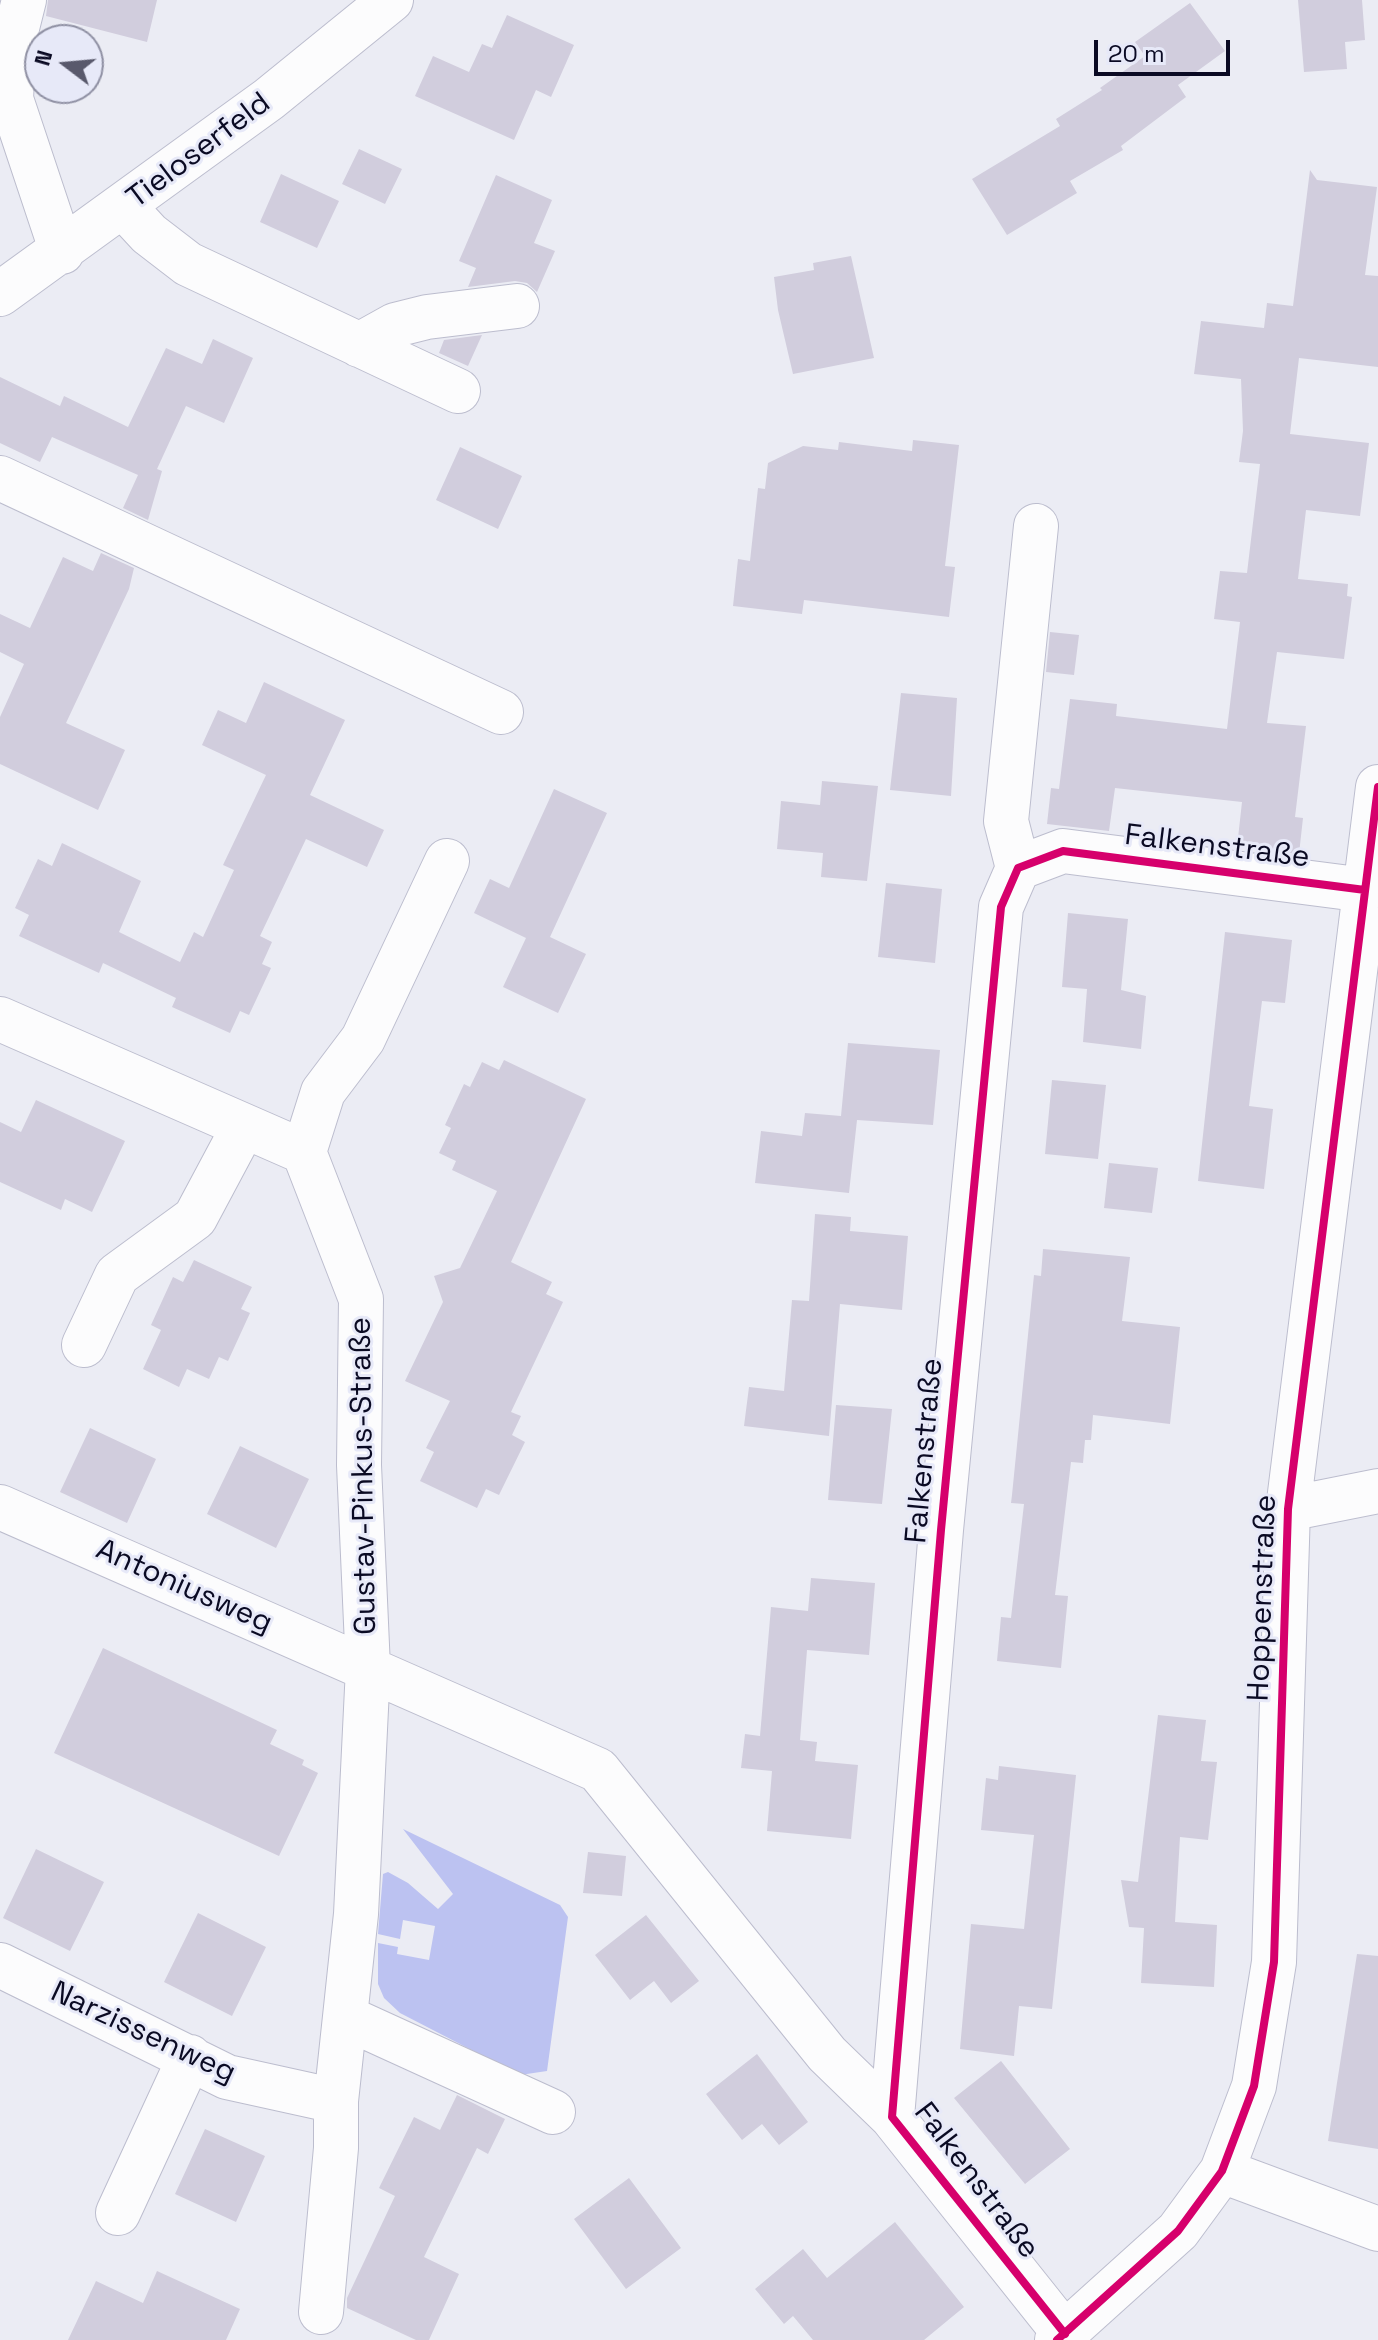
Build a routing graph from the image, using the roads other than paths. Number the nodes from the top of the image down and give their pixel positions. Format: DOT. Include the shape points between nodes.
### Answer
graph roads {
  1 [pos="24,0"];
  2 [pos="391,0"];
  3 [pos="124,207"];
  4 [pos="62,252"];
  5 [pos="0,294"];
  6 [pos="517,306"];
  7 [pos="359,345"];
  8 [pos="458,391"];
  9 [pos="0,478"];
  10 [pos="1036,526"];
  11 [pos="501,712"];
  12 [pos="1378,787"];
  13 [pos="447,861"];
  14 [pos="1018,868"];
  15 [pos="1365,890"];
  16 [pos="0,1019"];
  17 [pos="243,1128"];
  18 [pos="304,1152"];
  19 [pos="84,1345"];
  20 [pos="1378,1491"];
  21 [pos="0,1507"];
  22 [pos="1288,1509"];
  23 [pos="368,1668"];
  24 [pos="598,1770"];
  25 [pos="0,1965"];
  26 [pos="347,2018"];
  27 [pos="190,2057"];
  28 [pos="336,2101"];
  29 [pos="553,2112"];
  30 [pos="892,2117"];
  31 [pos="1222,2171"];
  32 [pos="118,2213"];
  33 [pos="1378,2229"];
  34 [pos="321,2312"];
  35 [pos="1061,2337"];
  1 -- 4 [label="street" via="14,40 11,99"];
  2 -- 3 [label="street, Tieloserfeld"];
  3 -- 4 [label="street, Tieloserfeld"];
  3 -- 7 [label="street" via="157,242 188,264"];
  4 -- 5 [label="street, Tieloserfeld"];
  6 -- 7 [label="street" via="417,319"];
  7 -- 8 [label="street"];
  9 -- 11 [label="street"];
  10 -- 14 [label="street" via="1006,821"];
  12 -- 15 [label="street, Hoppenstraße"];
  13 -- 18 [label="street" via="363,1039 323,1092"];
  14 -- 15 [label="street, Falkenstraße" via="1063,851"];
  14 -- 30 [label="street, Falkenstraße" via="1001,907"];
  15 -- 22 [label="street, Hoppenstraße"];
  16 -- 17 [label="street"];
  17 -- 18 [label="street"];
  17 -- 19 [label="street" via="195,1218 117,1275"];
  18 -- 23 [label="street, Gustav-Pinkus-Straße" via="361,1299 359,1465"];
  20 -- 22 [label="street"];
  21 -- 23 [label="street, Antoniusweg"];
  22 -- 31 [label="street, Hoppenstraße" via="1274,1962 1254,2086"];
  23 -- 24 [label="street, Gustav-Pinkus-Straße"];
  23 -- 26 [label="street, Gustav-Pinkus-Straße"];
  24 -- 30 [label="street, Falkenstraße" via="827,2054"];
  25 -- 27 [label="street, Narzissenweg"];
  26 -- 28 [label="street, Gustav-Pinkus-Straße"];
  26 -- 29 [label="street"];
  27 -- 28 [label="street, Narzissenweg" via="227,2077"];
  27 -- 32 [label="street"];
  28 -- 34 [label="street, Gustav-Pinkus-Straße"];
  30 -- 35 [label="street, Falkenstraße"];
  31 -- 33 [label="street"];
  31 -- 35 [label="street, Hoppenstraße" via="1178,2231"];
}
